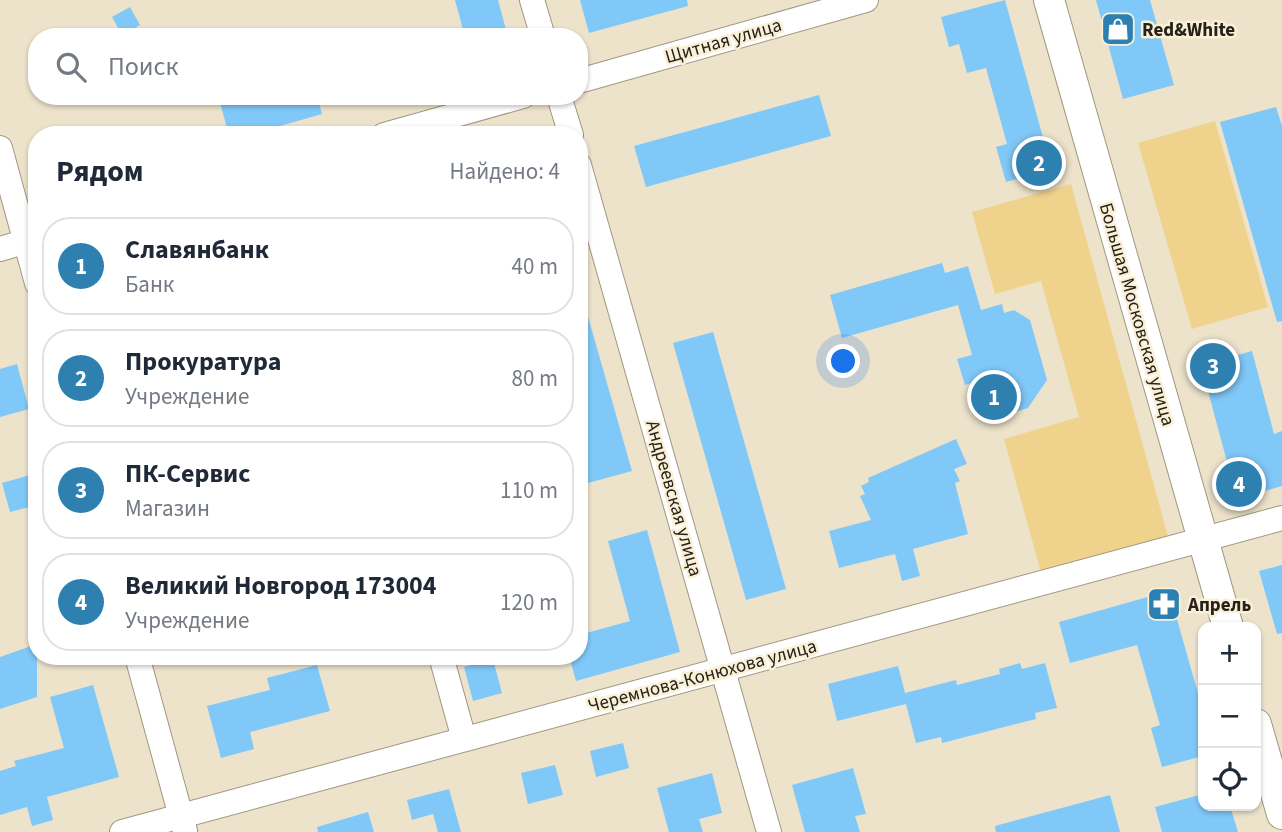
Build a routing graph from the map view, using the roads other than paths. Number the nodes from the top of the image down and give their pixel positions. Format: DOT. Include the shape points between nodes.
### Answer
graph roads {
  1 [pos="532,0"];
  2 [pos="866,0"];
  3 [pos="1049,0"];
  4 [pos="540,28"];
  5 [pos="588,78"];
  6 [pos="491,105"];
  7 [pos="562,105"];
  8 [pos="416,126"];
  9 [pos="568,126"];
  10 [pos="0,148"];
  11 [pos="588,195"];
  12 [pos="28,231"];
  13 [pos="28,241"];
  14 [pos="0,249"];
  15 [pos="1282,518"];
  16 [pos="1202,540"];
  17 [pos="1227,622"];
  18 [pos="139,665"];
  19 [pos="443,665"];
  20 [pos="724,669"];
  21 [pos="464,739"];
  22 [pos="1261,741"];
  23 [pos="1282,814"];
  24 [pos="182,824"];
  25 [pos="122,832"];
  26 [pos="769,832"];
  1 -- 4 [label="street"];
  2 -- 5 [label="street, Щитная улица"];
  3 -- 16 [label="main road, Большая Московская улица"];
  6 -- 8 [label="street"];
  7 -- 9 [label="street"];
  10 -- 12 [label="street"];
  11 -- 20 [label="street, Андреевская улица"];
  13 -- 14 [label="street"];
  15 -- 16 [label="street, Черемнова-Конюхова улица"];
  16 -- 17 [label="main road, Большая Московская улица"];
  16 -- 20 [label="street, Черемнова-Конюхова улица"];
  18 -- 24 [label="street"];
  19 -- 21 [label="street"];
  20 -- 21 [label="street, Черемнова-Конюхова улица"];
  20 -- 26 [label="street, Андреевская улица"];
  21 -- 24 [label="street, Черемнова-Конюхова улица"];
  22 -- 23 [label="main road"];
  24 -- 25 [label="street, Черемнова-Конюхова улица"];
}
